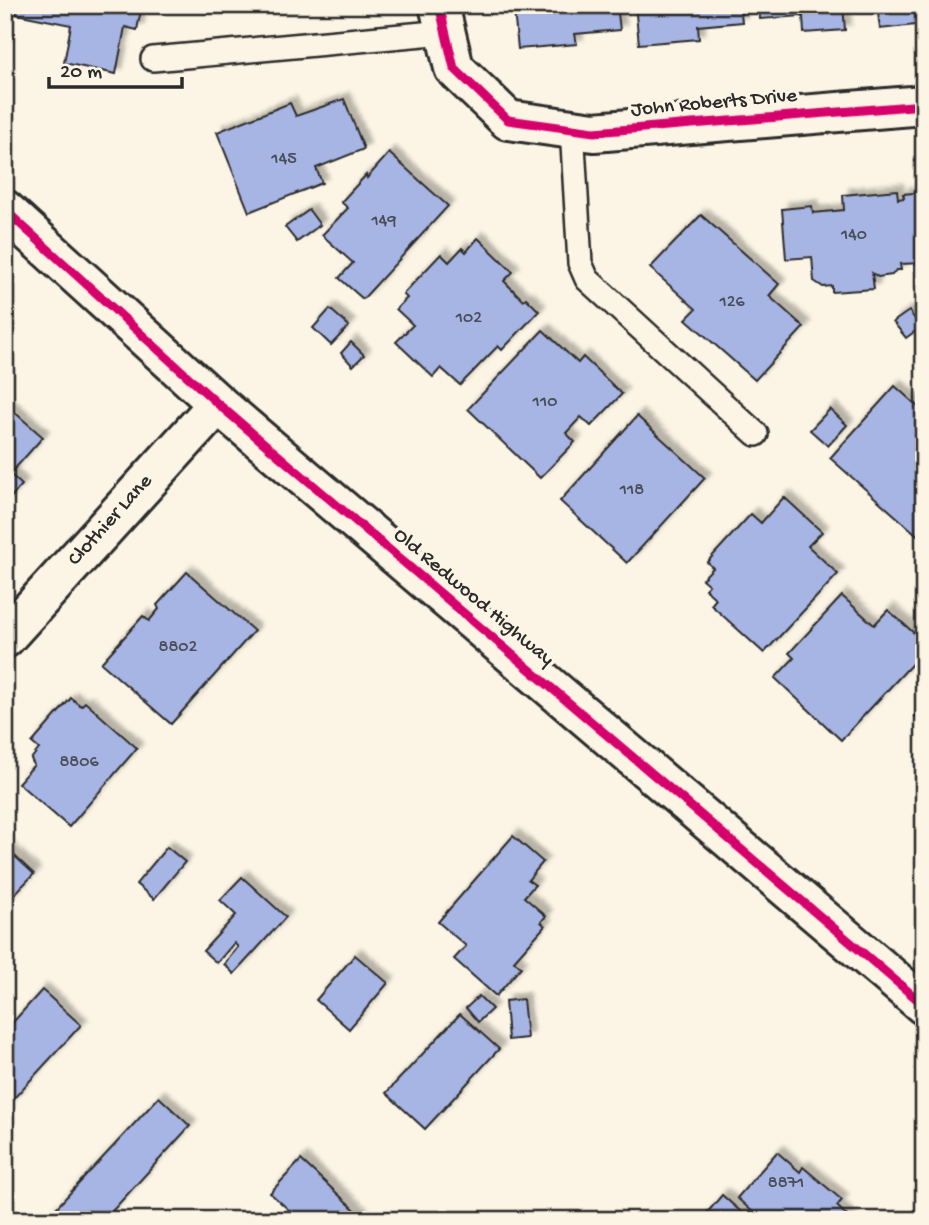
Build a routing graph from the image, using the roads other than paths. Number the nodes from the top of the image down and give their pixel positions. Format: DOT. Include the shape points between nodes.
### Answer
graph roads {
  1 [pos="442,18"];
  2 [pos="153,59"];
  3 [pos="924,104"];
  4 [pos="572,128"];
  5 [pos="5,210"];
  6 [pos="218,404"];
  7 [pos="756,434"];
  8 [pos="5,638"];
  9 [pos="924,1005"];
  1 -- 2 [label="lane"];
  1 -- 4 [label="main road, John Roberts Drive" via="454,68 508,120"];
  3 -- 4 [label="main road, John Roberts Drive" via="593,132"];
  4 -- 7 [label="lane" via="580,263 587,279"];
  5 -- 6 [label="main road, Old Redwood Highway"];
  6 -- 8 [label="main road, Clothier Lane"];
  6 -- 9 [label="main road, Old Redwood Highway"];
}
